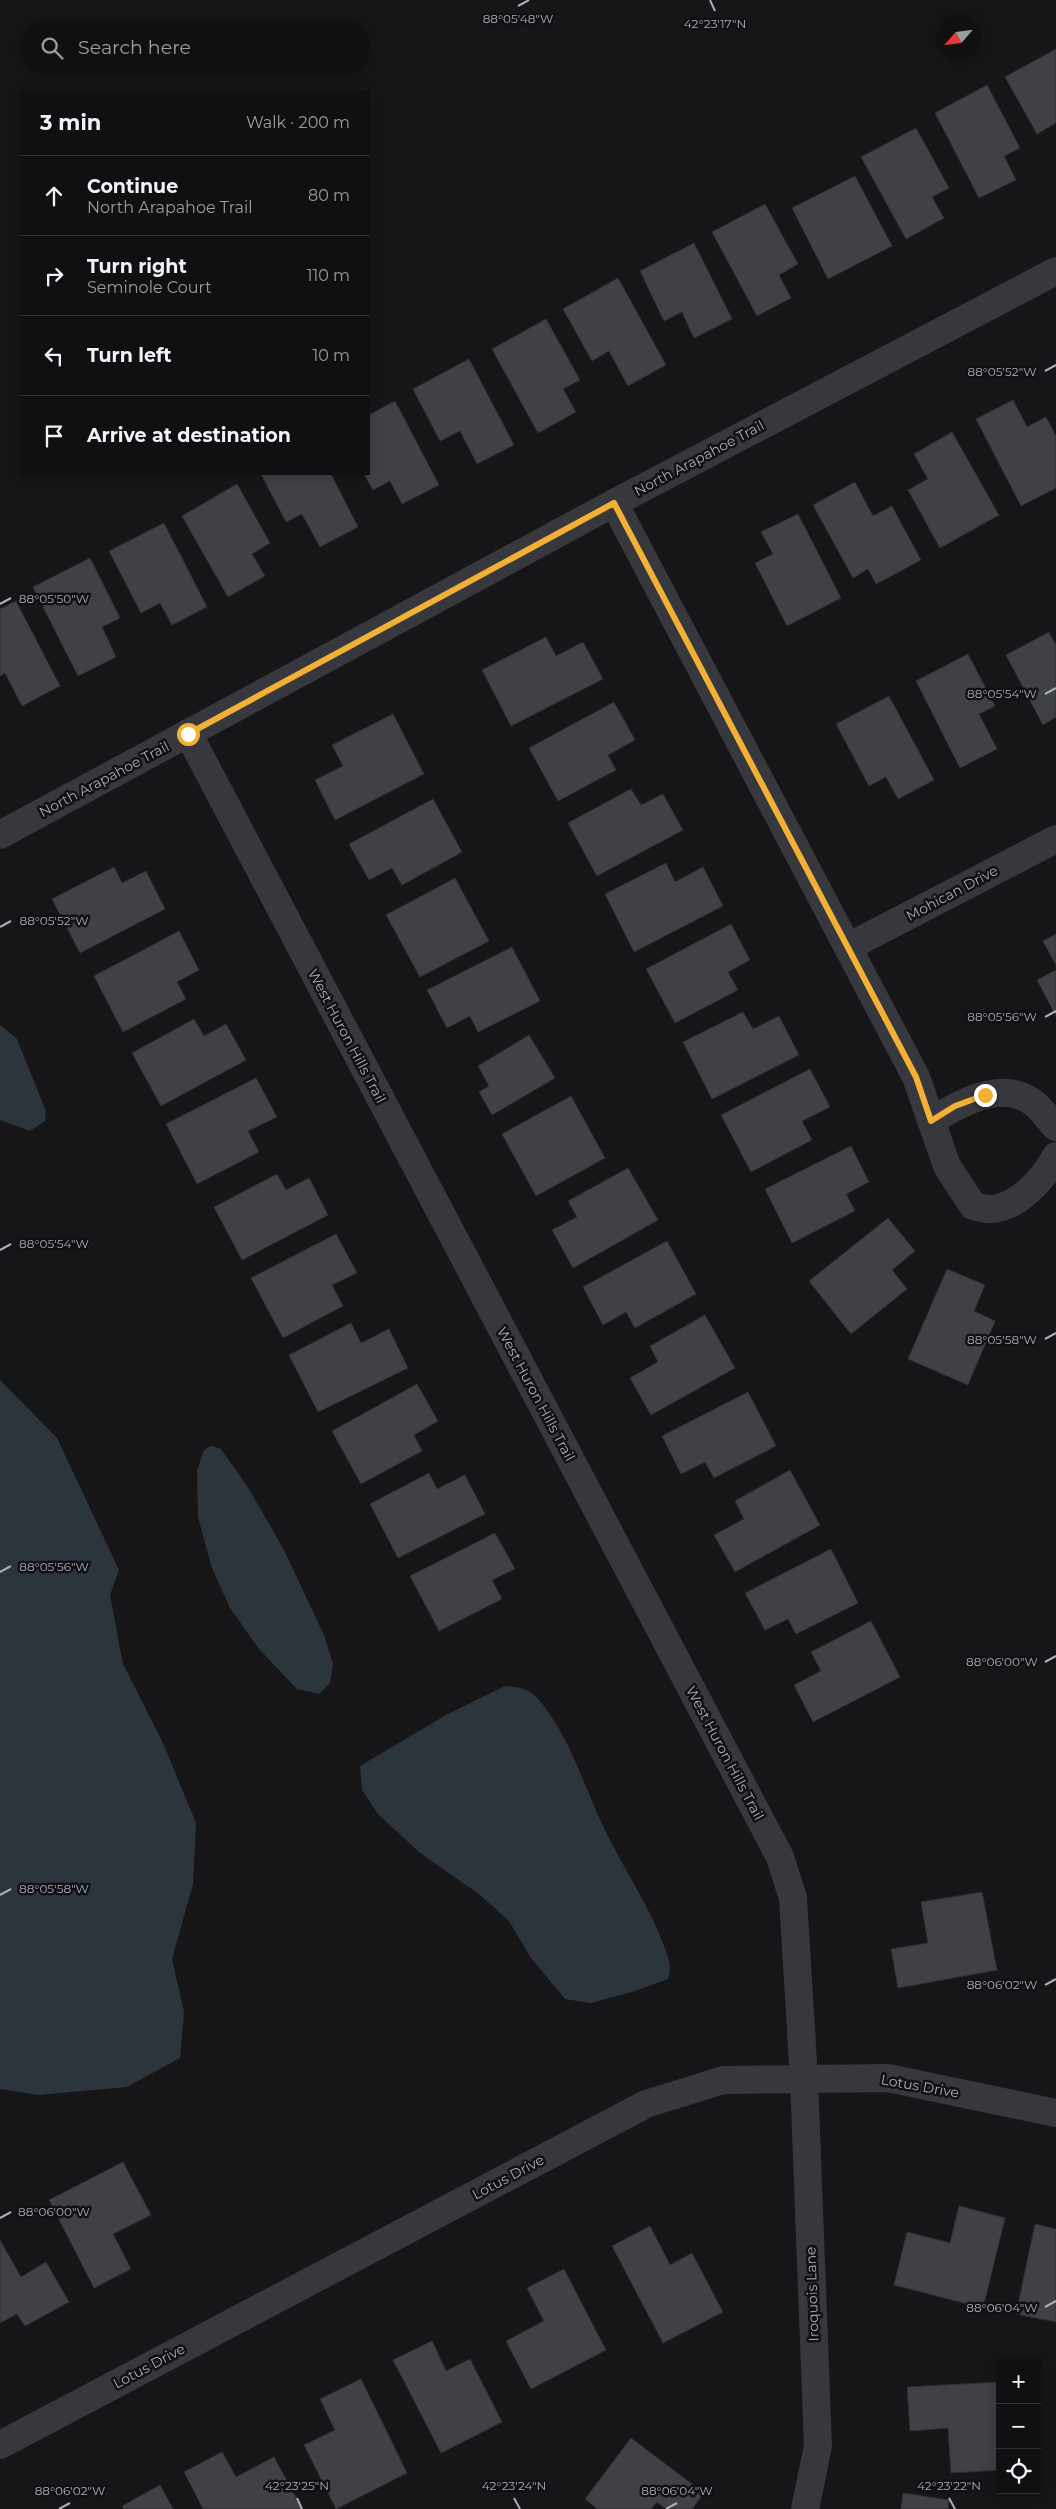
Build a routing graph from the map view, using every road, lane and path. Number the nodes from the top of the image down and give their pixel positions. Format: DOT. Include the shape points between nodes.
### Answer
graph roads {
  1 [pos="1056,271"];
  2 [pos="614,503"];
  3 [pos="188,734"];
  4 [pos="0,835"];
  5 [pos="1056,839"];
  6 [pos="848,947"];
  7 [pos="931,1121"];
  8 [pos="1056,1127"];
  9 [pos="1056,1156"];
  10 [pos="804,2079"];
  11 [pos="1056,2113"];
  12 [pos="0,2445"];
  13 [pos="805,2509"];
  1 -- 2 [label="street, North Arapahoe Trail"];
  2 -- 3 [label="street, North Arapahoe Trail"];
  2 -- 6 [label="street"];
  3 -- 4 [label="street, North Arapahoe Trail"];
  3 -- 10 [label="street, West Huron Hills Trail" via="780,1857 793,1898"];
  5 -- 6 [label="street, Mohican Drive"];
  6 -- 7 [label="street" via="916,1077"];
  7 -- 8 [label="street" via="955,1106 985,1095 1008,1093 1034,1103"];
  7 -- 9 [label="street" via="947,1166 973,1206 992,1209 1014,1203 1049,1170"];
  10 -- 11 [label="street, Lotus Drive" via="888,2078"];
  10 -- 12 [label="street, Lotus Drive" via="723,2080 646,2104"];
  10 -- 13 [label="street, Iroquois Lane" via="818,2446"];
}
